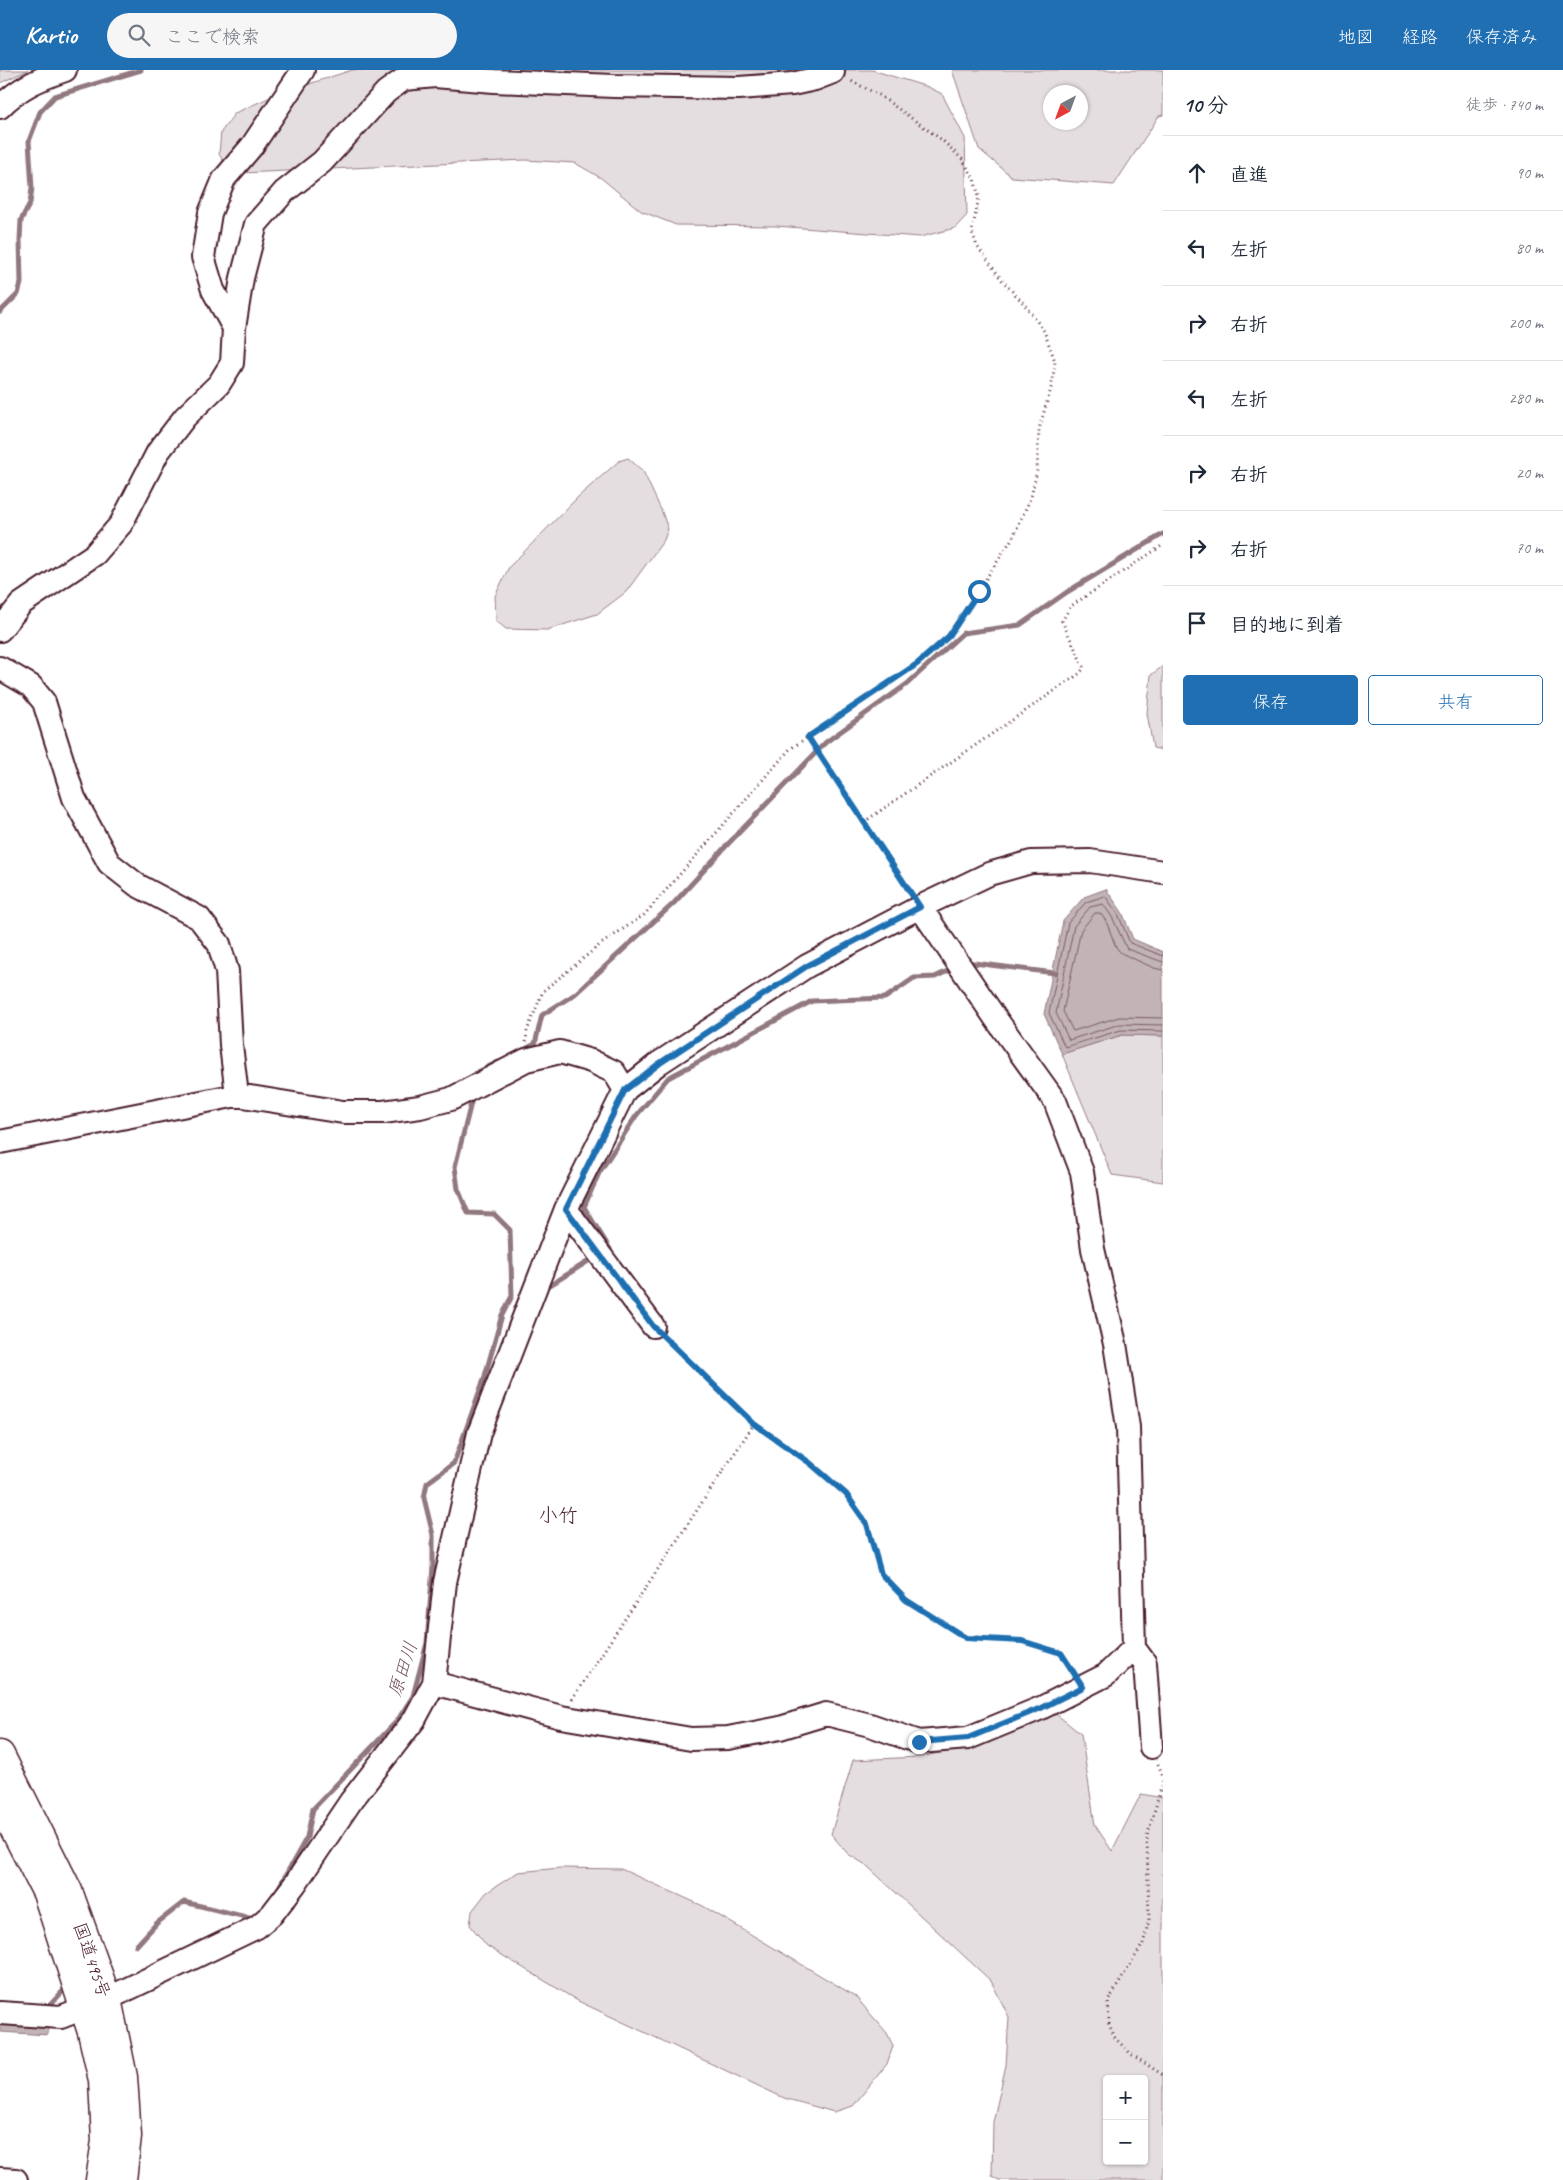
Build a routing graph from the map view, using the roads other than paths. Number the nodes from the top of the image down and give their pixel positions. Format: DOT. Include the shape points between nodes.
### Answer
graph roads {
  1 [pos="65,70"];
  2 [pos="304,70"];
  3 [pos="833,72"];
  4 [pos="0,108"];
  5 [pos="234,328"];
  6 [pos="0,630"];
  7 [pos="0,668"];
  8 [pos="1163,872"];
  9 [pos="920,907"];
  10 [pos="625,1090"];
  11 [pos="237,1095"];
  12 [pos="0,1142"];
  13 [pos="566,1209"];
  14 [pos="653,1326"];
  15 [pos="1134,1648"];
  16 [pos="434,1683"];
  17 [pos="1151,1747"];
  18 [pos="0,1755"];
  19 [pos="0,1801"];
  20 [pos="96,2004"];
  21 [pos="0,2014"];
  22 [pos="0,2179"];
  23 [pos="16,2180"];
  24 [pos="100,2180"];
  25 [pos="122,2180"];
  1 -- 4 [label="street" via="35,80"];
  2 -- 5 [label="street" via="252,146 224,179 210,213 203,257 212,290"];
  3 -- 5 [label="street" via="792,84 739,88 614,86 435,76 404,79 386,92 322,162 284,192 256,224 242,278"];
  5 -- 6 [label="street" via="232,362 219,384 185,417 158,452 121,524 95,554 21,604"];
  7 -- 11 [label="street" via="32,686 44,702 74,798 109,863 137,885 199,918 219,944 227,971"];
  8 -- 9 [label="street" via="1090,861 1031,862 989,874"];
  9 -- 10 [label="street" via="807,966 660,1063"];
  9 -- 15 [label="street" via="1055,1100 1082,1172 1093,1249 1115,1344 1128,1427"];
  10 -- 11 [label="street" via="614,1072 560,1052 526,1060 451,1099 383,1112 343,1112"];
  10 -- 13 [label="street"];
  11 -- 12 [label="street"];
  13 -- 14 [label="street"];
  13 -- 16 [label="street" via="479,1433 445,1582"];
  15 -- 16 [label="street" via="1106,1675 1041,1708 968,1738 919,1742 826,1714 780,1728 728,1738 691,1739 561,1716"];
  15 -- 17 [label="street" via="1145,1664"];
  16 -- 20 [label="street" via="414,1720 272,1914 257,1927"];
  18 -- 20 [label="highway, 国道495号" via="68,1891"];
  19 -- 20 [label="highway, 国道495号" via="47,1894"];
  20 -- 21 [label="street" via="61,2017"];
  20 -- 24 [label="highway, 国道495号" via="106,2140"];
  20 -- 25 [label="highway, 国道495号" via="123,2077 127,2136"];
  22 -- 23 [label="street"];
}
